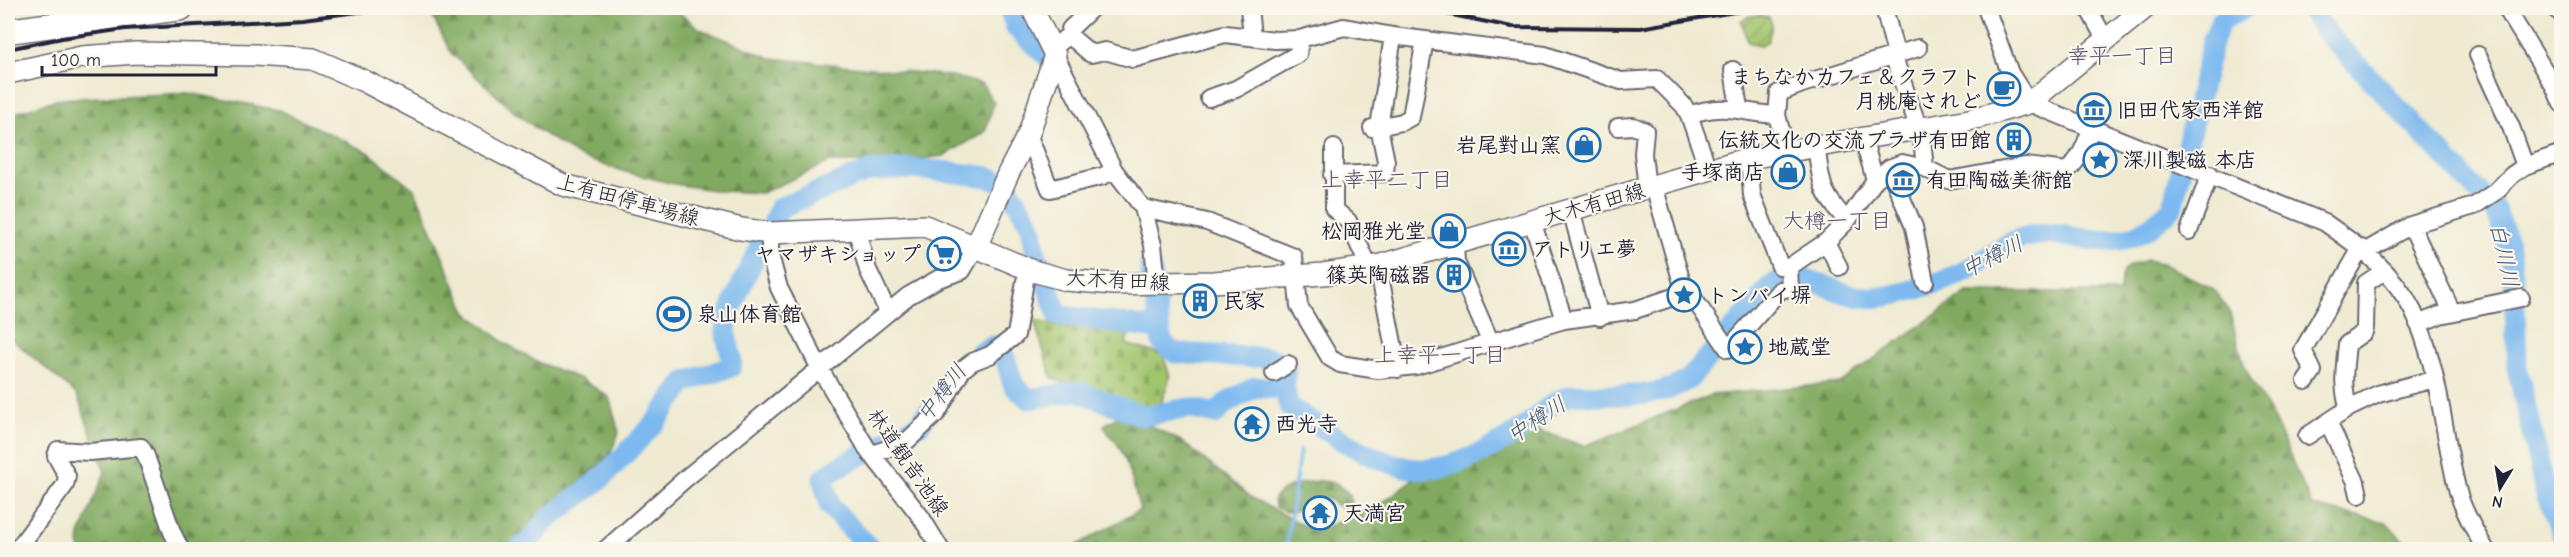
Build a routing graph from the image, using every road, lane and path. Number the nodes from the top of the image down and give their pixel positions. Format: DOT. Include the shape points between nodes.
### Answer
graph roads {
  1 [pos="181,8"];
  2 [pos="1032,8"];
  3 [pos="1092,8"];
  4 [pos="1249,8"];
  5 [pos="1884,8"];
  6 [pos="1986,8"];
  7 [pos="2088,8"];
  8 [pos="2145,8"];
  9 [pos="2506,8"];
  10 [pos="2554,8"];
  11 [pos="117,12"];
  12 [pos="2562,14"];
  13 [pos="8,31"];
  14 [pos="1070,35"];
  15 [pos="1252,36"];
  16 [pos="1393,36"];
  17 [pos="1300,39"];
  18 [pos="2105,39"];
  19 [pos="1425,40"];
  20 [pos="1918,48"];
  21 [pos="1054,52"];
  22 [pos="1894,54"];
  23 [pos="2478,55"];
  24 [pos="1733,70"];
  25 [pos="8,73"];
  26 [pos="1209,98"];
  27 [pos="2561,101"];
  28 [pos="2029,103"];
  29 [pos="1739,108"];
  30 [pos="1689,115"];
  31 [pos="1777,115"];
  32 [pos="1376,127"];
  33 [pos="1618,127"];
  34 [pos="1920,129"];
  35 [pos="2091,129"];
  36 [pos="1028,135"];
  37 [pos="1863,138"];
  38 [pos="1816,145"];
  39 [pos="1334,148"];
  40 [pos="1786,150"];
  41 [pos="2562,153"];
  42 [pos="1749,158"];
  43 [pos="2525,166"];
  44 [pos="1889,168"];
  45 [pos="1925,168"];
  46 [pos="1708,169"];
  47 [pos="2202,171"];
  48 [pos="1110,172"];
  49 [pos="1332,175"];
  50 [pos="1875,180"];
  51 [pos="1651,187"];
  52 [pos="1143,208"];
  53 [pos="1571,210"];
  54 [pos="1532,221"];
  55 [pos="1846,221"];
  56 [pos="2411,225"];
  57 [pos="856,228"];
  58 [pos="2189,231"];
  59 [pos="770,233"];
  60 [pos="1826,242"];
  61 [pos="1455,246"];
  62 [pos="976,247"];
  63 [pos="2363,249"];
  64 [pos="1374,267"];
  65 [pos="1839,267"];
  66 [pos="2384,271"];
  67 [pos="1789,274"];
  68 [pos="1295,276"];
  69 [pos="1025,281"];
  70 [pos="1925,282"];
  71 [pos="1157,284"];
  72 [pos="1685,293"];
  73 [pos="2521,298"];
  74 [pos="888,312"];
  75 [pos="2452,312"];
  76 [pos="1600,316"];
  77 [pos="1564,320"];
  78 [pos="2418,324"];
  79 [pos="1490,341"];
  80 [pos="1288,364"];
  81 [pos="820,369"];
  82 [pos="1398,369"];
  83 [pos="1274,373"];
  84 [pos="2434,379"];
  85 [pos="2306,381"];
  86 [pos="2349,408"];
  87 [pos="2328,422"];
  88 [pos="2307,436"];
  89 [pos="871,455"];
  90 [pos="2359,495"];
  91 [pos="18,549"];
  92 [pos="181,549"];
  93 [pos="605,549"];
  94 [pos="940,549"];
  95 [pos="2486,549"];
  1 -- 11 [label="highway"];
  2 -- 21 [label="main road"];
  3 -- 14 [label="street" via="1070,29"];
  4 -- 15 [label="street"];
  5 -- 22 [label="street"];
  6 -- 28 [label="street" via="2010,72"];
  7 -- 18 [label="street"];
  8 -- 18 [label="main road, 大木有田線"];
  9 -- 27 [label="street"];
  10 -- 12 [label="street"];
  11 -- 13 [label="highway"];
  14 -- 15 [label="street" via="1091,54 1105,51 1132,60 1225,34"];
  14 -- 21 [label="street"];
  15 -- 17 [label="street"];
  16 -- 17 [label="street" via="1344,27"];
  16 -- 19 [label="street"];
  16 -- 32 [label="street"];
  17 -- 26 [label="street" via="1298,54 1236,90"];
  18 -- 28 [label="main road, 大木有田線"];
  19 -- 30 [label="street" via="1545,56 1621,81 1657,79"];
  19 -- 32 [label="street" via="1411,117"];
  20 -- 22 [label="street"];
  21 -- 36 [label="main road"];
  21 -- 48 [label="street"];
  22 -- 31 [label="street" via="1779,93"];
  22 -- 34 [label="street"];
  23 -- 43 [label="street"];
  24 -- 29 [label="street"];
  25 -- 59 [label="main road, 上有田停車場線" via="82,57 136,53 313,59 364,81 563,185"];
  28 -- 34 [label="main road, 大木有田線"];
  28 -- 35 [label="street"];
  29 -- 30 [label="street" via="1706,109"];
  29 -- 31 [label="street"];
  30 -- 46 [label="street"];
  31 -- 40 [label="street"];
  32 -- 49 [label="street" via="1386,161 1385,173"];
  33 -- 51 [label="street" via="1633,126 1645,131 1643,154"];
  34 -- 37 [label="main road, 大木有田線"];
  34 -- 45 [label="street"];
  35 -- 45 [label="street" via="2084,150 2067,171 2025,166 1949,180"];
  35 -- 47 [label="street"];
  36 -- 48 [label="street" via="1050,189"];
  36 -- 62 [label="main road"];
  37 -- 38 [label="main road, 大木有田線"];
  37 -- 50 [label="street"];
  38 -- 40 [label="main road, 大木有田線"];
  38 -- 55 [label="street" via="1822,190"];
  39 -- 49 [label="street"];
  40 -- 42 [label="main road, 大木有田線"];
  41 -- 43 [label="street"];
  42 -- 46 [label="main road, 大木有田線"];
  42 -- 67 [label="street" via="1752,195 1780,266"];
  43 -- 56 [label="street" via="2474,206"];
  44 -- 45 [label="street" via="1902,163"];
  44 -- 50 [label="street"];
  44 -- 70 [label="street" via="1914,227"];
  46 -- 51 [label="main road, 大木有田線"];
  47 -- 58 [label="street"];
  47 -- 63 [label="street" via="2324,222"];
  48 -- 52 [label="street"];
  49 -- 64 [label="street" via="1334,209 1348,221"];
  50 -- 55 [label="street"];
  51 -- 53 [label="main road, 大木有田線"];
  51 -- 72 [label="street"];
  52 -- 68 [label="street" via="1208,222 1294,257"];
  52 -- 71 [label="street" via="1153,245"];
  53 -- 54 [label="main road, 大木有田線"];
  53 -- 76 [label="street"];
  54 -- 61 [label="main road, 大木有田線"];
  54 -- 77 [label="street"];
  55 -- 60 [label="street"];
  56 -- 63 [label="street"];
  56 -- 75 [label="street"];
  57 -- 59 [label="main road, 上有田停車場線"];
  57 -- 62 [label="main road, 上有田停車場線" via="925,226"];
  57 -- 74 [label="street" via="868,270"];
  59 -- 81 [label="street" via="772,269"];
  60 -- 65 [label="street"];
  60 -- 67 [label="street"];
  61 -- 64 [label="main road, 大木有田線"];
  61 -- 79 [label="street" via="1456,262"];
  62 -- 71 [label="main road, 大木有田線" via="1033,272 1066,280"];
  62 -- 74 [label="street" via="962,271 938,279"];
  63 -- 66 [label="street"];
  63 -- 85 [label="street" via="2303,351 2313,371"];
  64 -- 68 [label="main road, 大木有田線"];
  64 -- 82 [label="street"];
  66 -- 78 [label="street"];
  66 -- 86 [label="street" via="2366,283 2364,332 2347,344 2344,381"];
  67 -- 72 [label="street" via="1790,288 1780,290 1727,348 1692,296"];
  68 -- 71 [label="main road, 大木有田線"];
  68 -- 82 [label="street" via="1299,306 1330,358 1341,364 1378,370"];
  69 -- 89 [label="street" via="1016,335 962,370 937,412 907,441"];
  72 -- 76 [label="street" via="1653,305"];
  73 -- 75 [label="street"];
  74 -- 81 [label="street"];
  75 -- 78 [label="street"];
  76 -- 77 [label="street"];
  77 -- 79 [label="street"];
  78 -- 84 [label="street"];
  79 -- 82 [label="street" via="1436,361"];
  80 -- 83 [label="street"];
  81 -- 89 [label="street, 林道観音池線"];
  81 -- 89 [label="street"];
  81 -- 93 [label="street"];
  84 -- 86 [label="street" via="2378,394"];
  84 -- 95 [label="street" via="2459,494"];
  86 -- 87 [label="street"];
  87 -- 88 [label="street"];
  87 -- 90 [label="street"];
  89 -- 94 [label="street, 林道観音池線" via="921,517"];
  91 -- 92 [label="street" via="65,485 67,476 56,456 58,450 90,452 141,447"];
}
